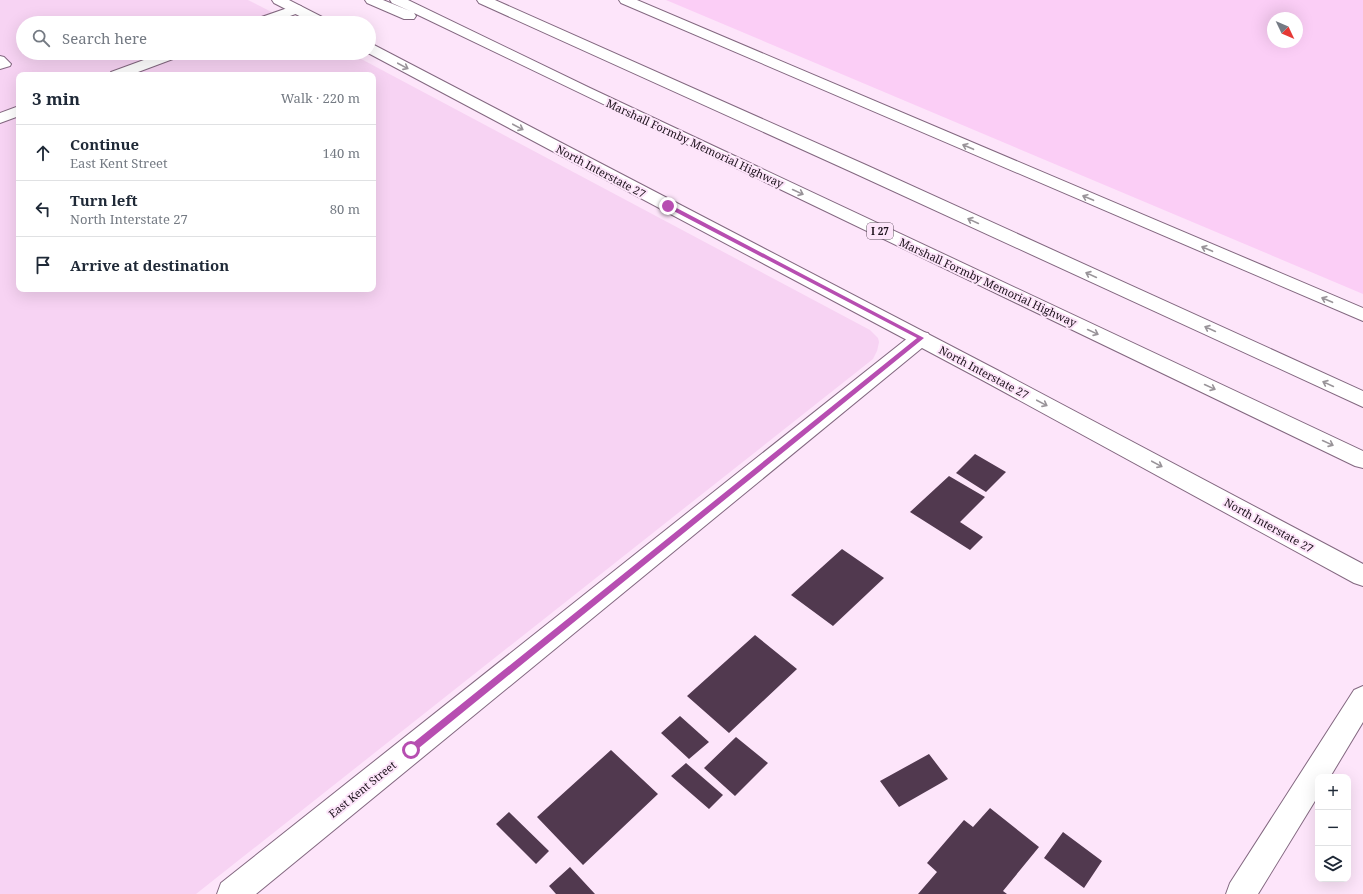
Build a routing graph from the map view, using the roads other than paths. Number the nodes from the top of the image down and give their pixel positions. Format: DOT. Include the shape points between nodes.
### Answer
graph roads {
  1 [pos="279,0"];
  2 [pos="372,0"];
  3 [pos="397,0"];
  4 [pos="484,0"];
  5 [pos="626,0"];
  6 [pos="296,9"];
  7 [pos="277,16"];
  8 [pos="310,16"];
  9 [pos="376,52"];
  10 [pos="0,59"];
  11 [pos="157,60"];
  12 [pos="0,66"];
  13 [pos="124,72"];
  14 [pos="585,91"];
  15 [pos="16,112"];
  16 [pos="0,118"];
  17 [pos="1363,315"];
  18 [pos="921,338"];
  19 [pos="1363,400"];
  20 [pos="1363,460"];
  21 [pos="1363,576"];
  22 [pos="1363,698"];
  23 [pos="232,894"];
  24 [pos="1241,894"];
  1 -- 6 [label="main road"];
  2 -- 14 [label="main road"];
  3 -- 14 [label="main road, Marshall Formby Memorial Highway / I 27"];
  19 -- 4 [label="main road, one-way"];
  17 -- 5 [label="main road, one-way"];
  6 -- 7 [label="main road"];
  6 -- 8 [label="main road"];
  9 -- 18 [label="main road, North Interstate 27, one-way"];
  10 -- 12 [label="lane" via="6,64"];
  11 -- 13 [label="main road"];
  14 -- 20 [label="main road, Marshall Formby Memorial Highway / I 27, one-way"];
  15 -- 16 [label="main road"];
  18 -- 21 [label="main road, North Interstate 27, one-way"];
  18 -- 23 [label="main road, East Kent Street"];
  22 -- 24 [label="main road"];
}
